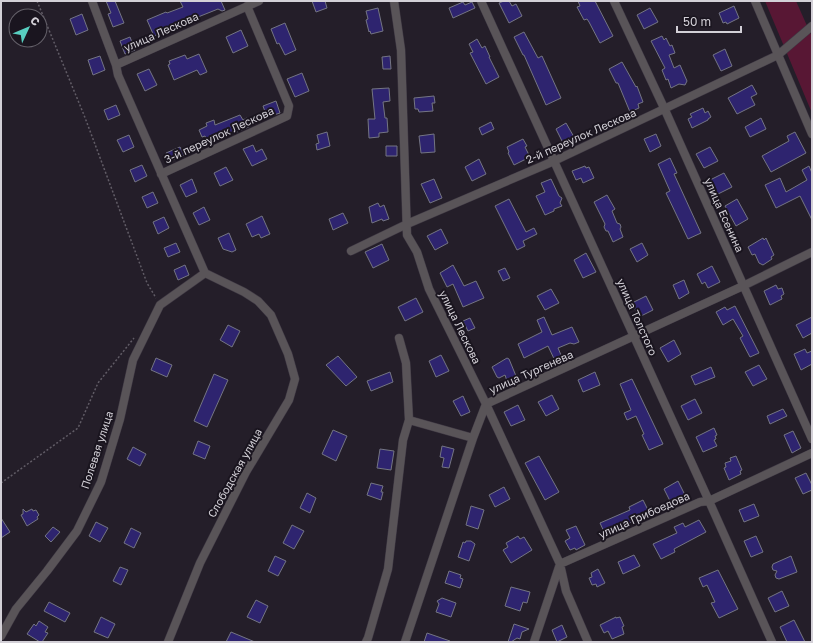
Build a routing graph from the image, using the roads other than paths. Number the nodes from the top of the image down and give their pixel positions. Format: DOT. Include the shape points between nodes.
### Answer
graph roads {
  1 [pos="92,1"];
  2 [pos="259,1"];
  3 [pos="394,1"];
  4 [pos="481,1"];
  5 [pos="614,1"];
  6 [pos="755,1"];
  7 [pos="246,6"];
  8 [pos="812,26"];
  9 [pos="778,56"];
  10 [pos="116,64"];
  11 [pos="665,110"];
  12 [pos="812,134"];
  13 [pos="554,161"];
  14 [pos="161,174"];
  15 [pos="407,224"];
  16 [pos="351,251"];
  17 [pos="812,252"];
  18 [pos="205,274"];
  19 [pos="743,286"];
  20 [pos="634,337"];
  21 [pos="399,338"];
  22 [pos="486,404"];
  23 [pos="409,420"];
  24 [pos="473,438"];
  25 [pos="812,439"];
  26 [pos="812,453"];
  27 [pos="709,501"];
  28 [pos="560,564"];
  29 [pos="1,636"];
  30 [pos="168,642"];
  31 [pos="366,642"];
  32 [pos="405,642"];
  33 [pos="534,642"];
  34 [pos="588,642"];
  35 [pos="772,642"];
  1 -- 10 [label="street, 3-й переулок Лескова"];
  2 -- 7 [label="street, улица Лескова"];
  3 -- 15 [label="street, улица Лескова" via="401,50"];
  4 -- 13 [label="street, улица Толстого"];
  5 -- 11 [label="street, улица Есенина"];
  6 -- 9 [label="street"];
  7 -- 10 [label="street, улица Лескова"];
  7 -- 14 [label="street, 3-й переулок Лескова" via="289,106 287,116"];
  8 -- 9 [label="street, 2-й переулок Лескова"];
  9 -- 11 [label="street, 2-й переулок Лескова"];
  9 -- 12 [label="street"];
  10 -- 14 [label="street, 3-й переулок Лескова" via="118,75"];
  11 -- 13 [label="street, 2-й переулок Лескова"];
  11 -- 19 [label="street, улица Есенина"];
  13 -- 15 [label="street, 2-й переулок Лескова"];
  13 -- 20 [label="street, улица Толстого"];
  14 -- 18 [label="street, 3-й переулок Лескова"];
  15 -- 16 [label="street, 2-й переулок Лескова"];
  15 -- 22 [label="street, улица Лескова" via="407,235 417,252 428,289"];
  17 -- 19 [label="street, улица Тургенева"];
  18 -- 29 [label="street, Полевая улица" via="160,305 133,360 120,419 101,482 77,531 16,610"];
  18 -- 30 [label="street, Слободская улица" via="244,292 258,301 271,316 288,354 295,379 289,400 246,472 200,563"];
  19 -- 20 [label="street, улица Тургенева"];
  19 -- 25 [label="street, улица Есенина"];
  20 -- 22 [label="street, улица Тургенева"];
  20 -- 27 [label="street, улица Толстого"];
  21 -- 23 [label="street" via="406,363"];
  22 -- 24 [label="street, улица Тургенева"];
  22 -- 28 [label="street, улица Лескова"];
  23 -- 24 [label="street"];
  23 -- 31 [label="street" via="403,440 388,569"];
  24 -- 32 [label="street, улица Тургенева"];
  26 -- 27 [label="street, улица Грибоедова"];
  27 -- 28 [label="street, улица Грибоедова" via="700,502"];
  27 -- 35 [label="street, улица Толстого"];
  28 -- 33 [label="street"];
  28 -- 34 [label="street, улица Лескова" via="566,591"];
}
